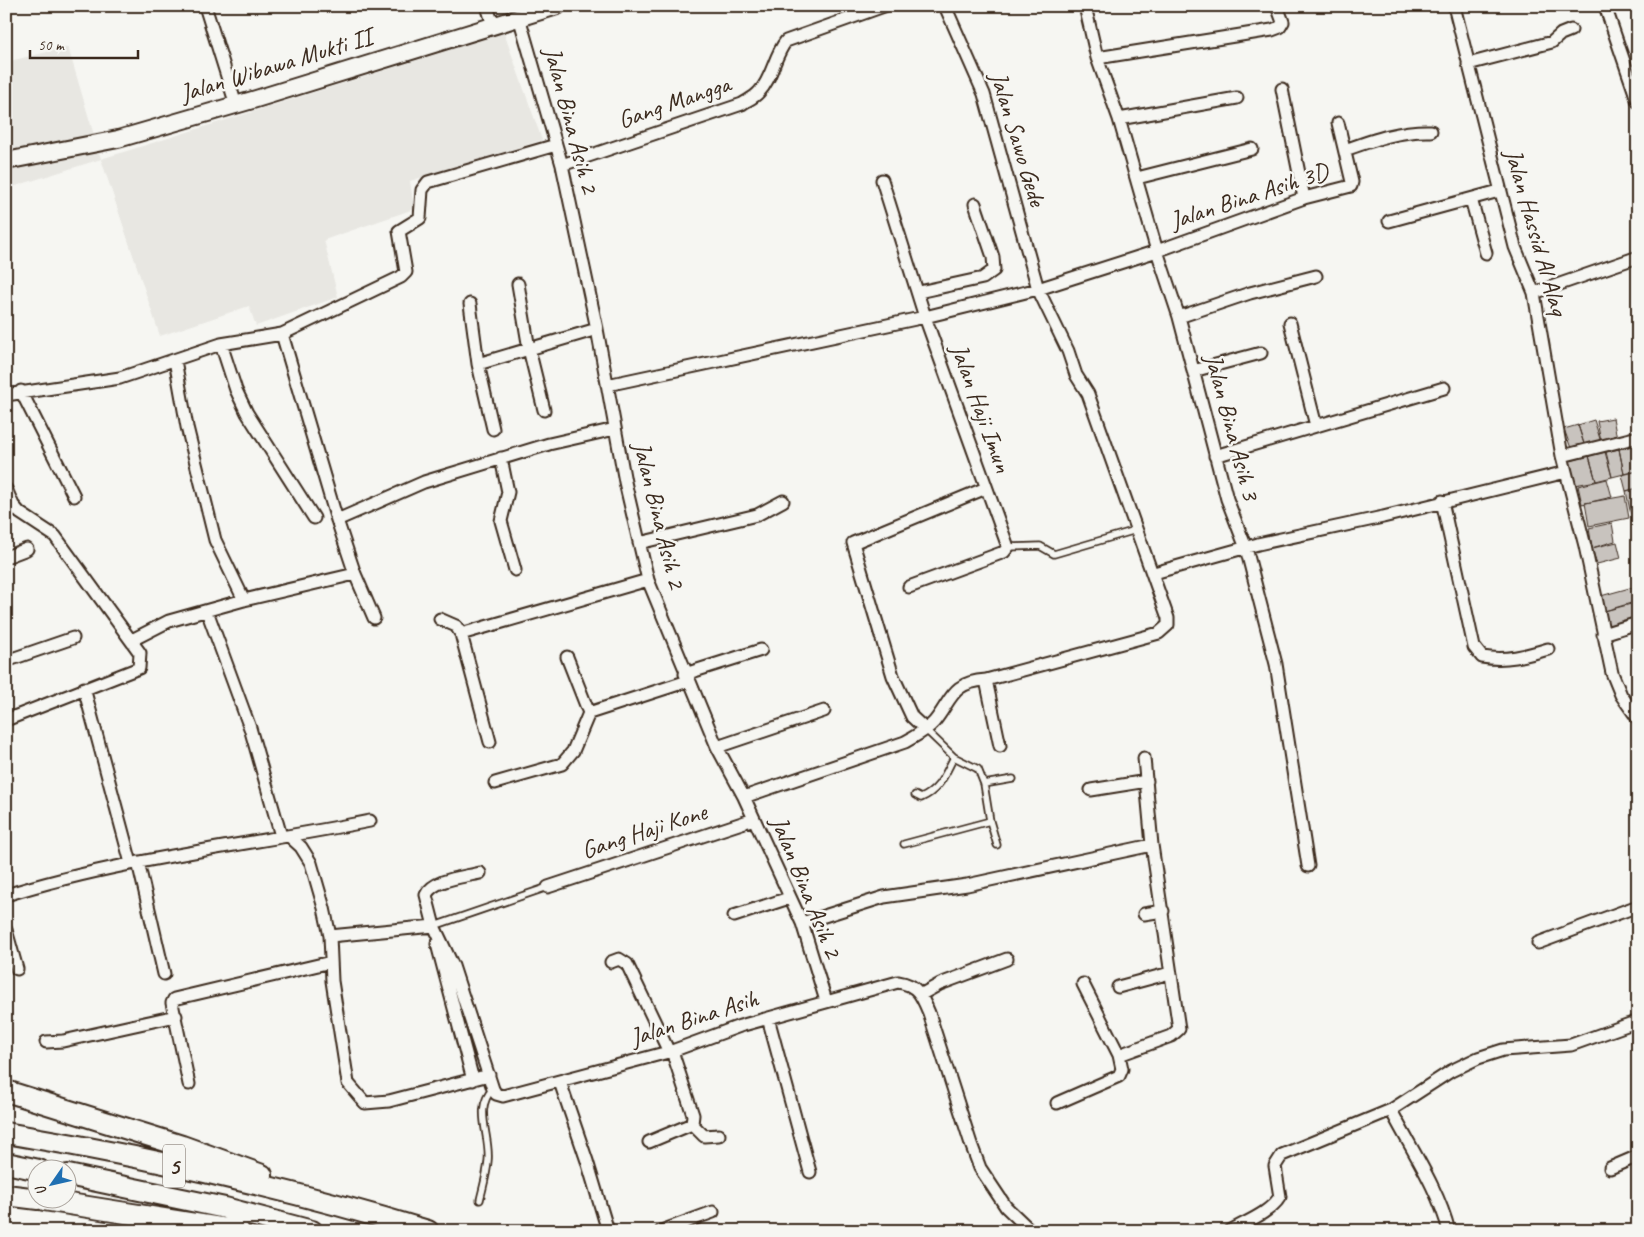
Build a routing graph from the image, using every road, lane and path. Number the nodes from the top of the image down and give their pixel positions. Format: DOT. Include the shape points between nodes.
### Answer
graph roads {
  1 [pos="205,6"];
  2 [pos="487,6"];
  3 [pos="557,6"];
  4 [pos="884,6"];
  5 [pos="945,6"];
  6 [pos="1085,6"];
  7 [pos="1277,6"];
  8 [pos="1454,6"];
  9 [pos="1606,6"];
  10 [pos="519,17"];
  11 [pos="493,25"];
  12 [pos="1571,30"];
  13 [pos="1097,58"];
  14 [pos="1468,64"];
  15 [pos="1282,88"];
  16 [pos="1237,98"];
  17 [pos="1638,102"];
  18 [pos="236,105"];
  19 [pos="1119,119"];
  20 [pos="1338,123"];
  21 [pos="1431,131"];
  22 [pos="556,145"];
  23 [pos="1252,149"];
  24 [pos="1345,150"];
  25 [pos="6,161"];
  26 [pos="562,165"];
  27 [pos="1138,178"];
  28 [pos="882,180"];
  29 [pos="1499,191"];
  30 [pos="1304,198"];
  31 [pos="1471,199"];
  32 [pos="975,204"];
  33 [pos="1389,221"];
  34 [pos="1157,251"];
  35 [pos="1486,253"];
  36 [pos="1638,257"];
  37 [pos="1316,276"];
  38 [pos="518,284"];
  39 [pos="1038,289"];
  40 [pos="919,292"];
  41 [pos="1534,293"];
  42 [pos="470,304"];
  43 [pos="925,317"];
  44 [pos="1179,317"];
  45 [pos="1290,323"];
  46 [pos="597,330"];
  47 [pos="282,334"];
  48 [pos="221,344"];
  49 [pos="529,350"];
  50 [pos="1261,353"];
  51 [pos="175,360"];
  52 [pos="478,364"];
  53 [pos="1193,371"];
  54 [pos="607,385"];
  55 [pos="1444,388"];
  56 [pos="21,391"];
  57 [pos="6,395"];
  58 [pos="544,410"];
  59 [pos="1316,426"];
  60 [pos="493,429"];
  61 [pos="615,429"];
  62 [pos="1638,437"];
  63 [pos="1215,456"];
  64 [pos="1562,456"];
  65 [pos="501,458"];
  66 [pos="1566,472"];
  67 [pos="986,488"];
  68 [pos="6,489"];
  69 [pos="74,496"];
  70 [pos="783,501"];
  71 [pos="1442,501"];
  72 [pos="314,518"];
  73 [pos="337,520"];
  74 [pos="1136,530"];
  75 [pos="639,543"];
  76 [pos="1008,547"];
  77 [pos="1246,548"];
  78 [pos="27,549"];
  79 [pos="6,557"];
  80 [pos="514,570"];
  81 [pos="1154,573"];
  82 [pos="355,574"];
  83 [pos="648,580"];
  84 [pos="909,587"];
  85 [pos="244,600"];
  86 [pos="207,610"];
  87 [pos="374,618"];
  88 [pos="440,619"];
  89 [pos="1638,623"];
  90 [pos="461,634"];
  91 [pos="1603,634"];
  92 [pos="73,638"];
  93 [pos="132,640"];
  94 [pos="1548,649"];
  95 [pos="761,650"];
  96 [pos="567,657"];
  97 [pos="6,661"];
  98 [pos="687,678"];
  99 [pos="986,680"];
  100 [pos="84,688"];
  101 [pos="824,711"];
  102 [pos="589,713"];
  103 [pos="1638,719"];
  104 [pos="6,720"];
  105 [pos="926,730"];
  106 [pos="490,742"];
  107 [pos="1000,746"];
  108 [pos="717,747"];
  109 [pos="954,757"];
  110 [pos="1144,758"];
  111 [pos="1013,779"];
  112 [pos="1147,781"];
  113 [pos="494,783"];
  114 [pos="984,784"];
  115 [pos="1091,790"];
  116 [pos="915,795"];
  117 [pos="744,797"];
  118 [pos="754,819"];
  119 [pos="370,821"];
  120 [pos="990,821"];
  121 [pos="286,837"];
  122 [pos="904,844"];
  123 [pos="997,845"];
  124 [pos="1152,845"];
  125 [pos="134,863"];
  126 [pos="1308,866"];
  127 [pos="480,873"];
  128 [pos="548,887"];
  129 [pos="6,895"];
  130 [pos="789,898"];
  131 [pos="1638,906"];
  132 [pos="1163,911"];
  133 [pos="1144,914"];
  134 [pos="734,916"];
  135 [pos="802,923"];
  136 [pos="434,926"];
  137 [pos="6,930"];
  138 [pos="330,936"];
  139 [pos="437,944"];
  140 [pos="1538,944"];
  141 [pos="1007,959"];
  142 [pos="331,962"];
  143 [pos="611,962"];
  144 [pos="17,969"];
  145 [pos="1170,973"];
  146 [pos="164,974"];
  147 [pos="1083,984"];
  148 [pos="1118,987"];
  149 [pos="922,994"];
  150 [pos="826,1000"];
  151 [pos="176,1016"];
  152 [pos="768,1018"];
  153 [pos="1638,1021"];
  154 [pos="46,1042"];
  155 [pos="670,1052"];
  156 [pos="1118,1055"];
  157 [pos="488,1075"];
  158 [pos="473,1080"];
  159 [pos="560,1082"];
  160 [pos="189,1084"];
  161 [pos="493,1088"];
  162 [pos="6,1091"];
  163 [pos="1057,1103"];
  164 [pos="1391,1110"];
  165 [pos="692,1124"];
  166 [pos="6,1133"];
  167 [pos="719,1135"];
  168 [pos="649,1142"];
  169 [pos="1638,1156"];
  170 [pos="6,1163"];
  171 [pos="28,1168"];
  172 [pos="1610,1168"];
  173 [pos="810,1172"];
  174 [pos="78,1177"];
  175 [pos="6,1195"];
  176 [pos="28,1197"];
  177 [pos="480,1200"];
  178 [pos="342,1204"];
  179 [pos="78,1205"];
  180 [pos="713,1212"];
  181 [pos="1027,1227"];
  182 [pos="239,1231"];
  183 [pos="312,1231"];
  184 [pos="428,1231"];
  185 [pos="608,1231"];
  186 [pos="661,1231"];
  187 [pos="1230,1231"];
  188 [pos="1449,1231"];
  1 -- 18 [label="street"];
  2 -- 11 [label="street"];
  3 -- 10 [label="main road, Jalan Wibawa Mukti II"];
  4 -- 26 [label="street, Gang Mangga" via="786,41 760,91 742,104"];
  5 -- 39 [label="street, Jalan Sawo Gede" via="984,94"];
  6 -- 13 [label="street, Jalan Bina Asih 3"];
  7 -- 13 [label="street" via="1283,22 1272,30"];
  8 -- 14 [label="street, Jalan Hassid Al Alaq"];
  9 -- 17 [label="street"];
  10 -- 11 [label="main road, Jalan Wibawa Mukti II"];
  10 -- 22 [label="street, Jalan Bina Asih 2"];
  11 -- 18 [label="main road, Jalan Wibawa Mukti II"];
  12 -- 14 [label="street" via="1552,42"];
  13 -- 19 [label="street, Jalan Bina Asih 3"];
  14 -- 29 [label="street, Jalan Hassid Al Alaq"];
  15 -- 30 [label="street"];
  16 -- 19 [label="street"];
  18 -- 25 [label="main road, Jalan Wibawa Mukti II" via="118,139"];
  19 -- 27 [label="street, Jalan Bina Asih 3"];
  20 -- 24 [label="street, Jalan Bina Asih 3D"];
  21 -- 24 [label="street" via="1413,130 1382,136"];
  22 -- 26 [label="street, Jalan Bina Asih 2"];
  22 -- 47 [label="street" via="428,182 422,190 420,218 399,232 406,272"];
  23 -- 27 [label="street"];
  24 -- 30 [label="street, Jalan Bina Asih 3D" via="1352,182 1350,186"];
  26 -- 46 [label="street, Jalan Bina Asih 2"];
  27 -- 34 [label="street, Jalan Bina Asih 3"];
  28 -- 40 [label="street, Jalan Haji Imun"];
  29 -- 31 [label="street"];
  29 -- 41 [label="street, Jalan Hassid Al Alaq" via="1515,247"];
  30 -- 34 [label="street, Jalan Bina Asih 3D"];
  31 -- 33 [label="street"];
  31 -- 35 [label="street"];
  32 -- 40 [label="street" via="993,257 994,270 983,278"];
  34 -- 39 [label="street, Jalan Bina Asih 3D"];
  34 -- 44 [label="street, Jalan Bina Asih 3"];
  36 -- 41 [label="street"];
  37 -- 44 [label="street" via="1250,293"];
  38 -- 49 [label="street"];
  39 -- 43 [label="street, Jalan Bina Asih 3D"];
  39 -- 74 [label="street, Jalan Sawo Gede" via="1076,375 1088,394"];
  40 -- 43 [label="street, Jalan Haji Imun"];
  41 -- 64 [label="street, Jalan Hassid Al Alaq"];
  42 -- 52 [label="street"];
  43 -- 54 [label="street, Jalan Bina Asih 3D"];
  43 -- 67 [label="street, Jalan Haji Imun"];
  44 -- 53 [label="street, Jalan Bina Asih 3"];
  45 -- 59 [label="street"];
  46 -- 49 [label="street"];
  46 -- 54 [label="street, Jalan Bina Asih 2"];
  47 -- 48 [label="street"];
  47 -- 73 [label="street"];
  48 -- 51 [label="street"];
  48 -- 72 [label="street" via="246,413"];
  49 -- 52 [label="street"];
  49 -- 58 [label="street"];
  50 -- 53 [label="street"];
  51 -- 56 [label="street" via="120,378"];
  51 -- 85 [label="street" via="186,427 215,540"];
  52 -- 60 [label="street"];
  53 -- 63 [label="street, Jalan Bina Asih 3"];
  54 -- 61 [label="street, Jalan Bina Asih 2"];
  55 -- 59 [label="street"];
  56 -- 57 [label="street"];
  56 -- 69 [label="street"];
  59 -- 63 [label="street"];
  61 -- 65 [label="street"];
  61 -- 75 [label="street, Jalan Bina Asih 2"];
  62 -- 64 [label="street"];
  63 -- 77 [label="street, Jalan Bina Asih 3" via="1227,500"];
  64 -- 66 [label="street, Jalan Hassid Al Alaq"];
  65 -- 73 [label="street" via="424,482"];
  65 -- 80 [label="street" via="508,492 501,521"];
  66 -- 71 [label="street"];
  66 -- 91 [label="street, Jalan Hassid Al Alaq"];
  67 -- 76 [label="street, Jalan Haji Imun"];
  67 -- 105 [label="street" via="853,544 893,676 912,716"];
  68 -- 93 [label="street" via="20,513 55,536"];
  70 -- 75 [label="street" via="772,509 750,516"];
  71 -- 77 [label="street"];
  71 -- 94 [label="street" via="1474,647 1482,657 1503,659"];
  73 -- 82 [label="street"];
  74 -- 76 [label="lane" via="1054,554 1040,546"];
  74 -- 81 [label="street, Jalan Sawo Gede"];
  75 -- 83 [label="street, Jalan Bina Asih 2"];
  76 -- 84 [label="street" via="1004,552"];
  77 -- 81 [label="street"];
  77 -- 126 [label="street, Jalan Bina Asih 3" via="1280,684"];
  78 -- 79 [label="street"];
  81 -- 99 [label="street, Jalan Sawo Gede" via="1168,618 1168,625 1159,633"];
  82 -- 85 [label="street"];
  82 -- 87 [label="street"];
  83 -- 90 [label="street"];
  83 -- 98 [label="street, Jalan Bina Asih 2"];
  85 -- 86 [label="street"];
  86 -- 93 [label="street" via="169,621"];
  86 -- 121 [label="street"];
  88 -- 90 [label="street" via="456,626"];
  89 -- 91 [label="street"];
  90 -- 106 [label="street"];
  91 -- 103 [label="street, Jalan Hassid Al Alaq" via="1621,695"];
  92 -- 97 [label="street"];
  93 -- 100 [label="street" via="140,653 139,668"];
  95 -- 98 [label="street"];
  96 -- 102 [label="street"];
  98 -- 102 [label="street"];
  98 -- 108 [label="street, Jalan Bina Asih 2"];
  99 -- 105 [label="street, Jalan Sawo Gede" via="974,681 955,691"];
  99 -- 107 [label="street"];
  100 -- 104 [label="street"];
  100 -- 125 [label="street"];
  101 -- 108 [label="street"];
  102 -- 113 [label="street" via="573,751 562,764"];
  105 -- 109 [label="lane"];
  105 -- 117 [label="street" via="905,742"];
  108 -- 117 [label="street, Jalan Bina Asih 2"];
  109 -- 114 [label="lane" via="978,769"];
  109 -- 116 [label="lane" via="932,794 921,798"];
  110 -- 112 [label="street"];
  111 -- 114 [label="lane"];
  112 -- 115 [label="street"];
  112 -- 124 [label="street"];
  114 -- 120 [label="lane"];
  117 -- 118 [label="street, Jalan Bina Asih 2"];
  118 -- 128 [label="street, Gang Haji Kone"];
  118 -- 130 [label="street, Jalan Bina Asih 2"];
  119 -- 121 [label="street"];
  120 -- 122 [label="lane"];
  120 -- 123 [label="lane"];
  121 -- 125 [label="street"];
  121 -- 138 [label="street" via="306,855 315,873"];
  124 -- 132 [label="street"];
  124 -- 135 [label="street" via="967,885 884,897"];
  125 -- 129 [label="street"];
  125 -- 146 [label="street"];
  127 -- 136 [label="street" via="441,883 428,891 426,896"];
  128 -- 136 [label="lane"];
  130 -- 134 [label="street"];
  130 -- 135 [label="street, Jalan Bina Asih 2"];
  131 -- 140 [label="street"];
  132 -- 133 [label="street"];
  132 -- 145 [label="street"];
  135 -- 150 [label="street, Jalan Bina Asih 2"];
  136 -- 138 [label="street"];
  136 -- 157 [label="street" via="453,966"];
  137 -- 144 [label="street"];
  138 -- 142 [label="street"];
  139 -- 158 [label="street"];
  141 -- 149 [label="street"];
  142 -- 151 [label="street" via="178,997 172,1003"];
  142 -- 158 [label="street" via="348,1083 365,1103 389,1101"];
  143 -- 155 [label="street" via="619,960 627,964"];
  145 -- 148 [label="street"];
  145 -- 156 [label="street" via="1179,1029 1171,1036"];
  147 -- 156 [label="street"];
  149 -- 150 [label="street, Jalan Bina Asih" via="909,984 898,982"];
  149 -- 181 [label="street" via="970,1144 988,1182 1006,1207"];
  150 -- 152 [label="street, Jalan Bina Asih"];
  151 -- 154 [label="street" via="64,1041"];
  151 -- 160 [label="street"];
  152 -- 155 [label="street, Jalan Bina Asih"];
  152 -- 173 [label="street"];
  153 -- 164 [label="street" via="1571,1045 1503,1050 1478,1058 1451,1071"];
  155 -- 159 [label="street, Jalan Bina Asih"];
  155 -- 165 [label="street" via="693,1115"];
  156 -- 163 [label="street" via="1122,1069 1119,1076"];
  157 -- 158 [label="street"];
  157 -- 161 [label="street"];
  159 -- 161 [label="street, Jalan Bina Asih" via="503,1096 496,1094"];
  159 -- 185 [label="street"];
  161 -- 177 [label="lane" via="484,1103 489,1160"];
  162 -- 178 [label="highway" via="182,1146"];
  164 -- 187 [label="street" via="1282,1155 1275,1166 1280,1197 1274,1206"];
  164 -- 188 [label="street" via="1417,1157"];
  165 -- 167 [label="street" via="704,1136"];
  165 -- 168 [label="street"];
  166 -- 178 [label="highway, 5" via="93,1148"];
  169 -- 172 [label="street"];
  170 -- 171 [label="highway"];
  174 -- 183 [label="highway, 5" via="225,1208"];
  175 -- 176 [label="highway"];
  178 -- 184 [label="highway, 5"];
  179 -- 182 [label="highway"];
  180 -- 186 [label="street"];
}
